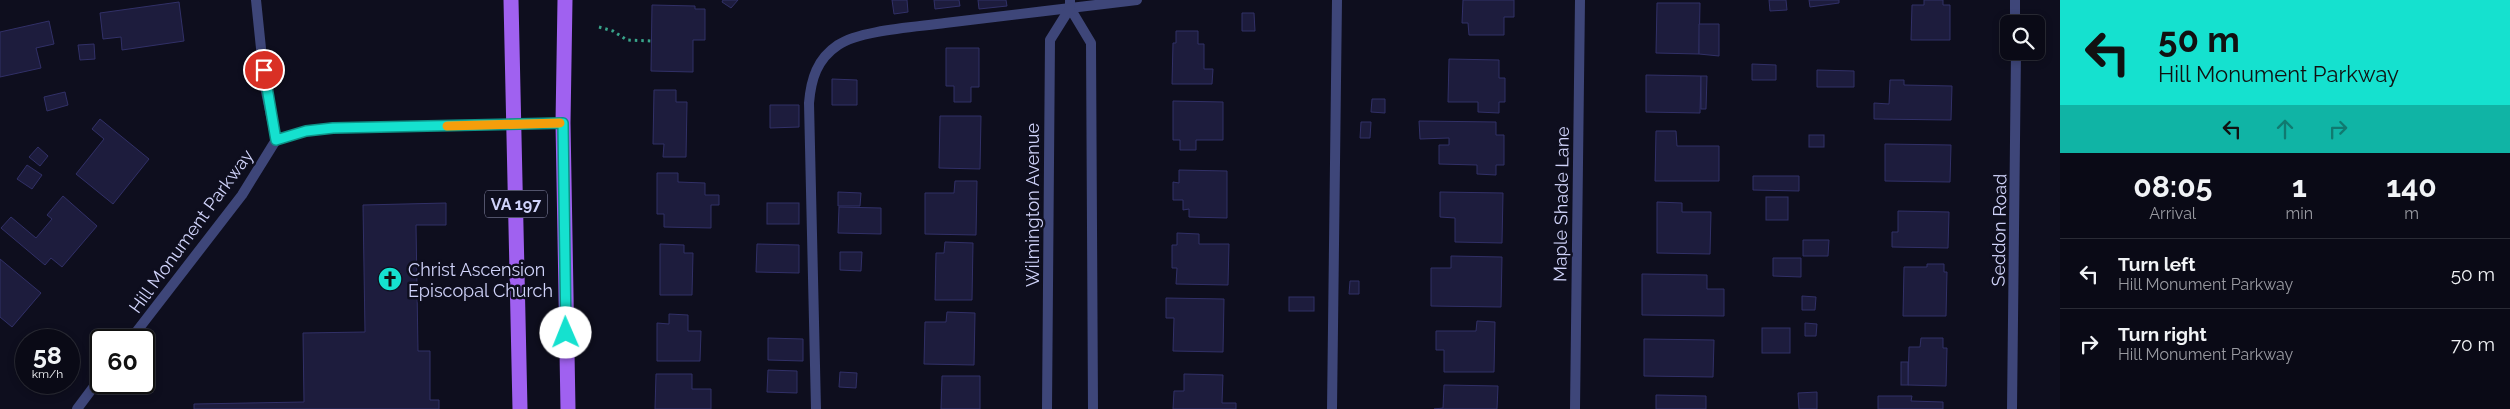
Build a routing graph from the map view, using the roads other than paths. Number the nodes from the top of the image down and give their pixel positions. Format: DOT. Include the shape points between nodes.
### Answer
graph roads {
  1 [pos="256,0"];
  2 [pos="511,0"];
  3 [pos="565,0"];
  4 [pos="1137,0"];
  5 [pos="1337,0"];
  6 [pos="1580,0"];
  7 [pos="2015,0"];
  8 [pos="1070,4"];
  9 [pos="2016,15"];
  10 [pos="2016,60"];
  11 [pos="563,123"];
  12 [pos="515,124"];
  13 [pos="276,140"];
  14 [pos="138,329"];
  15 [pos="84,404"];
  16 [pos="77,409"];
  17 [pos="520,409"];
  18 [pos="568,409"];
  19 [pos="816,409"];
  20 [pos="1047,409"];
  21 [pos="1093,409"];
  22 [pos="1332,409"];
  23 [pos="1575,409"];
  24 [pos="2012,409"];
  1 -- 13 [label="street, Hill Monument Parkway"];
  2 -- 12 [label="main road, VA 197"];
  3 -- 11 [label="main road, VA 197"];
  4 -- 8 [label="street"];
  5 -- 22 [label="street"];
  6 -- 23 [label="street, Maple Shade Lane"];
  7 -- 9 [label="street"];
  8 -- 19 [label="street" via="860,36 839,44 825,55 815,70 810,103"];
  8 -- 20 [label="street, Wilmington Avenue" via="1050,40"];
  8 -- 21 [label="street" via="1091,43"];
  10 -- 24 [label="street, Seddon Road"];
  11 -- 12 [label="street, Hill Monument Parkway"];
  11 -- 18 [label="main road, VA 197"];
  12 -- 13 [label="street, Hill Monument Parkway" via="333,128 306,131"];
  12 -- 17 [label="main road, VA 197"];
  13 -- 14 [label="street, Hill Monument Parkway" via="242,195"];
  15 -- 16 [label="street"];
}
